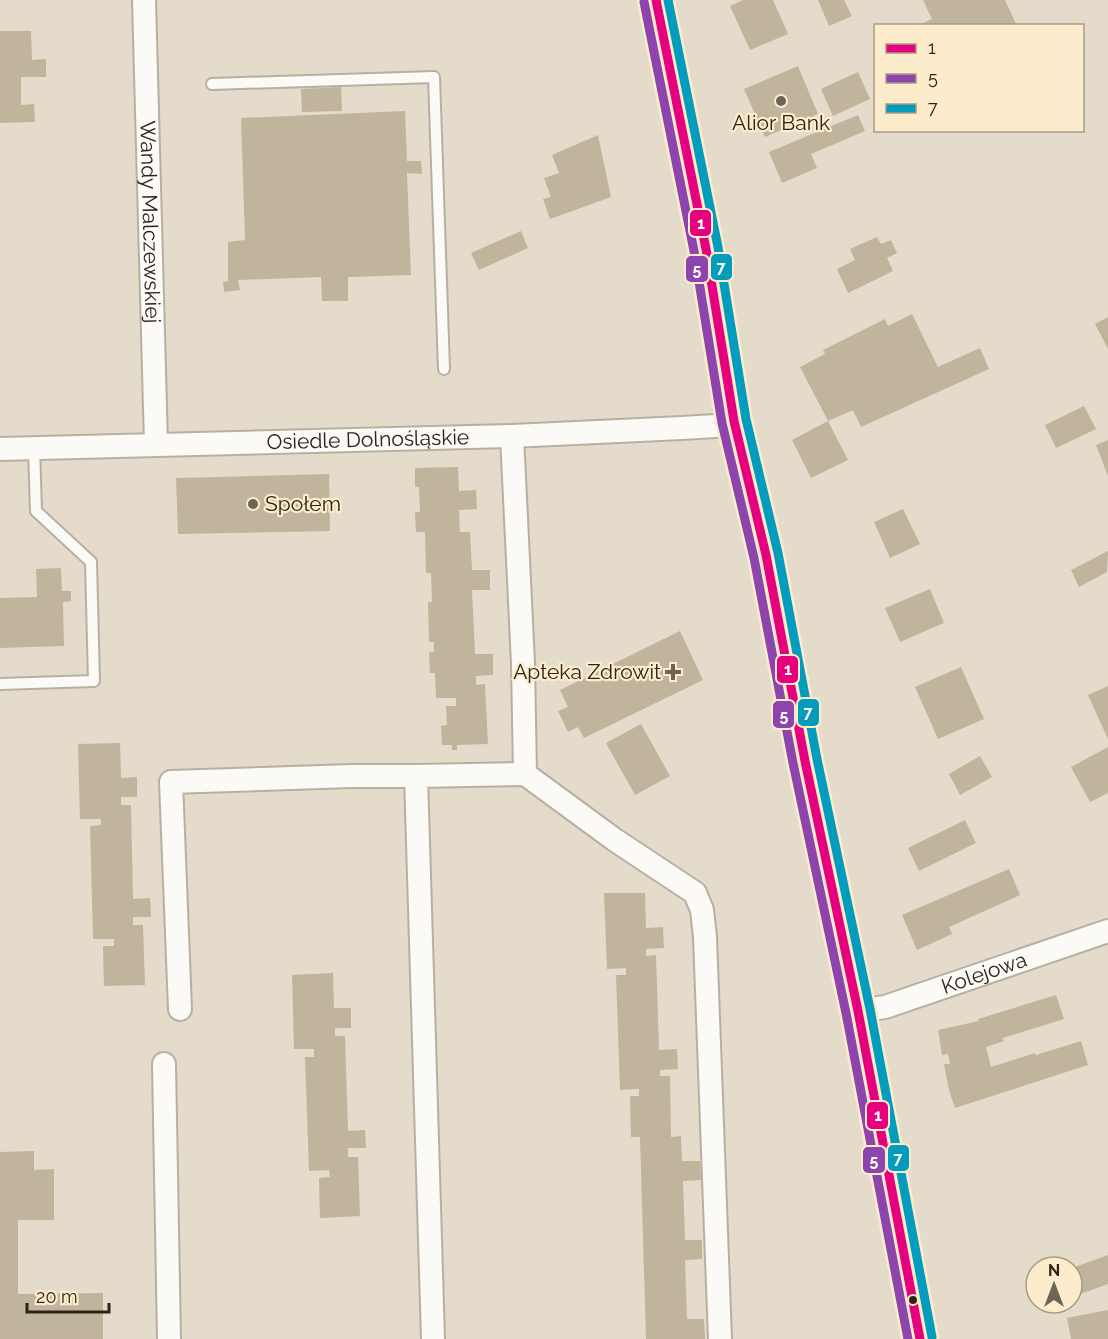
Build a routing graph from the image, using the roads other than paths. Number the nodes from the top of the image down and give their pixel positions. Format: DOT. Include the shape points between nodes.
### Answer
graph roads {
  1 [pos="144,0"];
  2 [pos="656,0"];
  3 [pos="212,84"];
  4 [pos="444,369"];
  5 [pos="734,421"];
  6 [pos="512,436"];
  7 [pos="156,445"];
  8 [pos="34,448"];
  9 [pos="0,449"];
  10 [pos="0,684"];
  11 [pos="525,774"];
  12 [pos="416,776"];
  13 [pos="1108,931"];
  14 [pos="180,1009"];
  15 [pos="858,1011"];
  16 [pos="164,1065"];
  17 [pos="169,1339"];
  18 [pos="434,1339"];
  19 [pos="720,1339"];
  20 [pos="920,1339"];
  1 -- 7 [label="street, Wandy Malczewskiej"];
  2 -- 5 [label="street" via="706,249"];
  3 -- 4 [label="lane" via="434,77"];
  5 -- 6 [label="street, Osiedle Dolnośląskie" via="715,426"];
  5 -- 15 [label="street" via="766,555"];
  6 -- 7 [label="street, Osiedle Dolnośląskie"];
  6 -- 11 [label="street"];
  7 -- 8 [label="street, Osiedle Dolnośląskie"];
  8 -- 9 [label="street, Osiedle Dolnośląskie"];
  8 -- 10 [label="lane" via="36,512 91,562 94,681"];
  11 -- 12 [label="street"];
  11 -- 19 [label="street" via="696,893 702,910"];
  12 -- 14 [label="street" via="171,782"];
  12 -- 18 [label="street"];
  13 -- 15 [label="street, Kolejowa" via="885,1006"];
  15 -- 20 [label="street"];
  16 -- 17 [label="street"];
}
